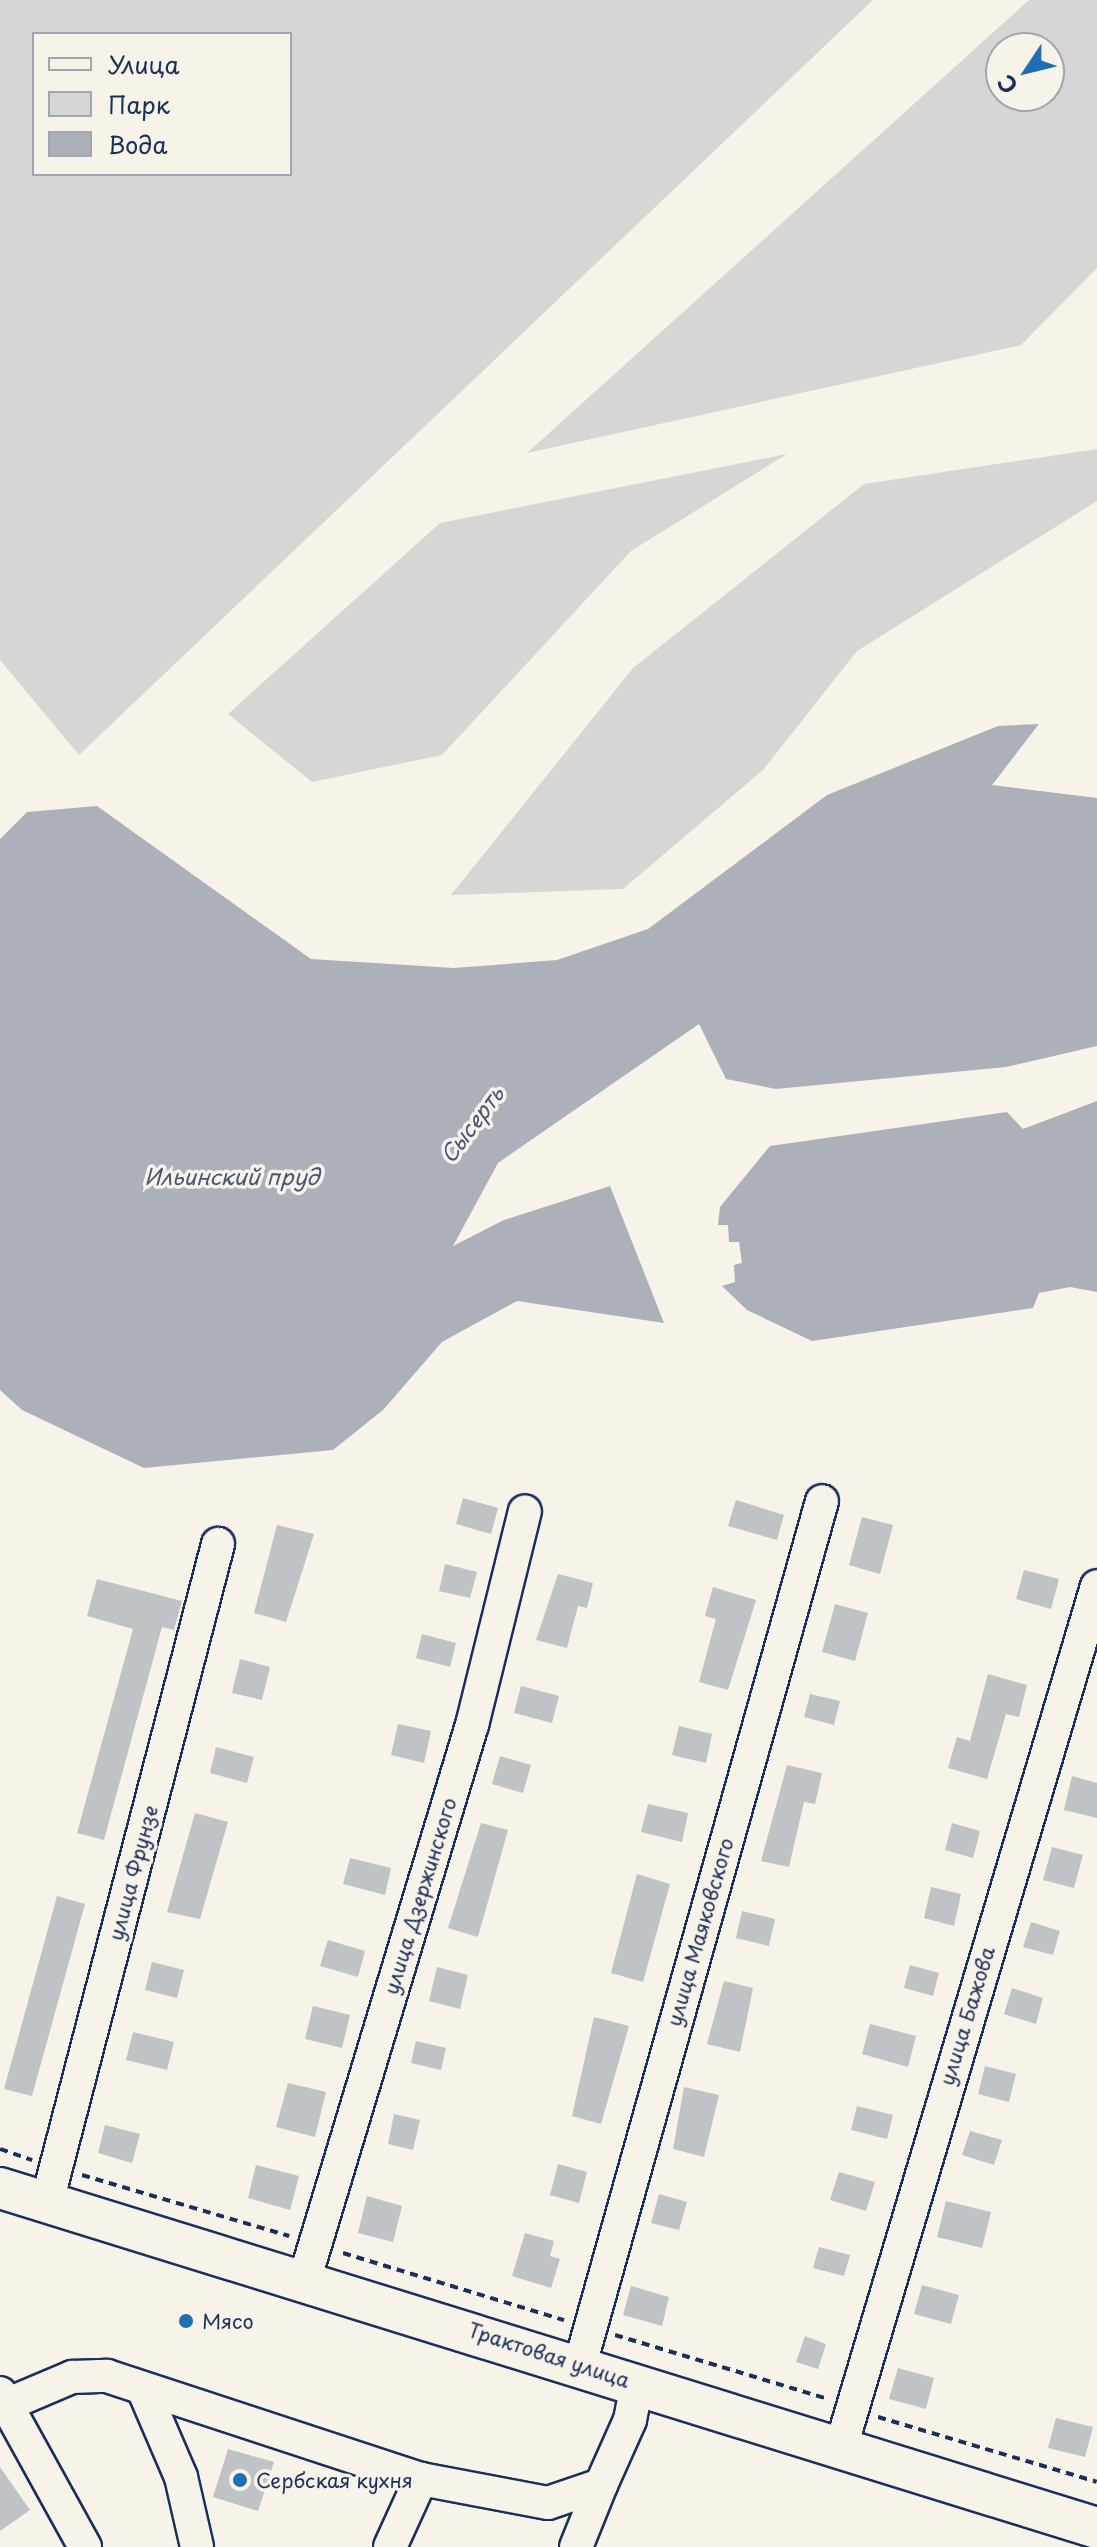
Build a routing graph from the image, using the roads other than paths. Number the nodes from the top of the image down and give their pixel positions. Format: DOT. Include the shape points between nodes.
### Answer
graph roads {
  1 [pos="822,1501"];
  2 [pos="525,1511"];
  3 [pos="218,1544"];
  4 [pos="1097,1586"];
  5 [pos="52,2185"];
  6 [pos="0,2188"];
  7 [pos="310,2261"];
  8 [pos="580,2365"];
  9 [pos="637,2383"];
  10 [pos="144,2391"];
  11 [pos="3,2399"];
  12 [pos="841,2447"];
  13 [pos="421,2479"];
  14 [pos="601,2485"];
  15 [pos="1097,2527"];
  16 [pos="83,2546"];
  17 [pos="197,2547"];
  18 [pos="390,2547"];
  19 [pos="576,2547"];
  20 [pos="1091,2547"];
  1 -- 8 [label="street, улица Маяковского"];
  2 -- 7 [label="street, улица Дзержинского" via="472,1725"];
  3 -- 5 [label="street, улица Фрунзе"];
  4 -- 12 [label="street, улица Бажова"];
  5 -- 6 [label="main road, Трактовая улица"];
  5 -- 7 [label="main road, Трактовая улица"];
  7 -- 8 [label="main road, Трактовая улица"];
  8 -- 9 [label="main road, Трактовая улица"];
  9 -- 12 [label="main road, Трактовая улица"];
  9 -- 14 [label="street" via="630,2420"];
  10 -- 11 [label="street" via="107,2376 72,2377"];
  10 -- 13 [label="street"];
  10 -- 17 [label="street" via="181,2477"];
  11 -- 16 [label="street"];
  12 -- 15 [label="main road, Трактовая улица"];
  13 -- 14 [label="street" via="548,2503"];
  13 -- 18 [label="street"];
  14 -- 19 [label="street"];
  15 -- 20 [label="street"];
}
